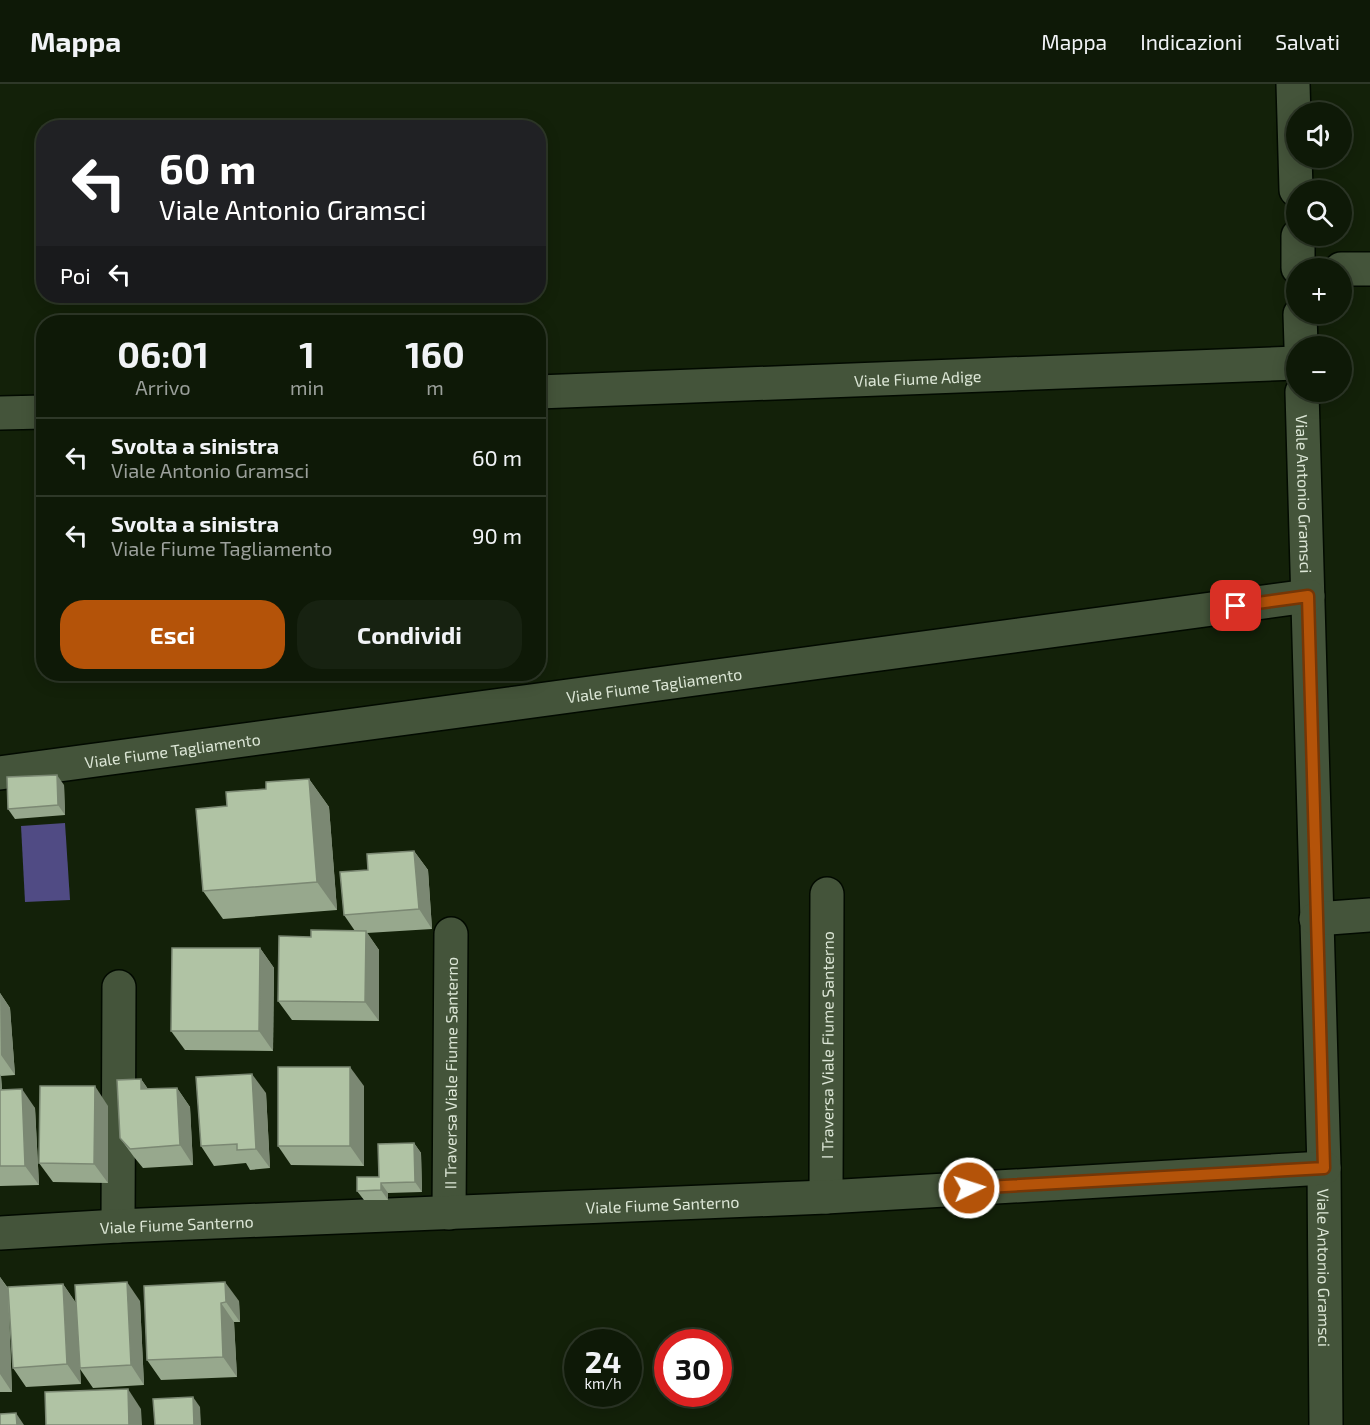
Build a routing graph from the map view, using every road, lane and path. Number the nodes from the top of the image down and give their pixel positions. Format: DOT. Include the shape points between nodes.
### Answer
graph roads {
  1 [pos="1293,84"];
  2 [pos="1296,180"];
  3 [pos="1352,269"];
  4 [pos="1370,269"];
  5 [pos="1286,363"];
  6 [pos="546,392"];
  7 [pos="1302,402"];
  8 [pos="36,412"];
  9 [pos="0,413"];
  10 [pos="1308,596"];
  11 [pos="0,773"];
  12 [pos="827,894"];
  13 [pos="1370,915"];
  14 [pos="1317,919"];
  15 [pos="451,934"];
  16 [pos="119,987"];
  17 [pos="1324,1168"];
  18 [pos="826,1197"];
  19 [pos="449,1213"];
  20 [pos="118,1226"];
  21 [pos="0,1233"];
  22 [pos="1326,1425"];
  1 -- 2 [label="street"];
  3 -- 4 [label="street"];
  5 -- 6 [label="street, Viale Fiume Adige"];
  7 -- 10 [label="street, Viale Antonio Gramsci"];
  8 -- 9 [label="street"];
  10 -- 11 [label="street, Viale Fiume Tagliamento"];
  10 -- 14 [label="street, Viale Antonio Gramsci"];
  12 -- 18 [label="street, I Traversa Viale Fiume Santerno"];
  13 -- 14 [label="street"];
  14 -- 17 [label="street, Viale Antonio Gramsci"];
  15 -- 19 [label="street, II Traversa Viale Fiume Santerno"];
  16 -- 20 [label="street"];
  17 -- 18 [label="street, Viale Fiume Santerno"];
  17 -- 22 [label="street, Viale Antonio Gramsci"];
  18 -- 19 [label="street, Viale Fiume Santerno"];
  19 -- 20 [label="street, Viale Fiume Santerno"];
  20 -- 21 [label="street, Viale Fiume Santerno"];
}
